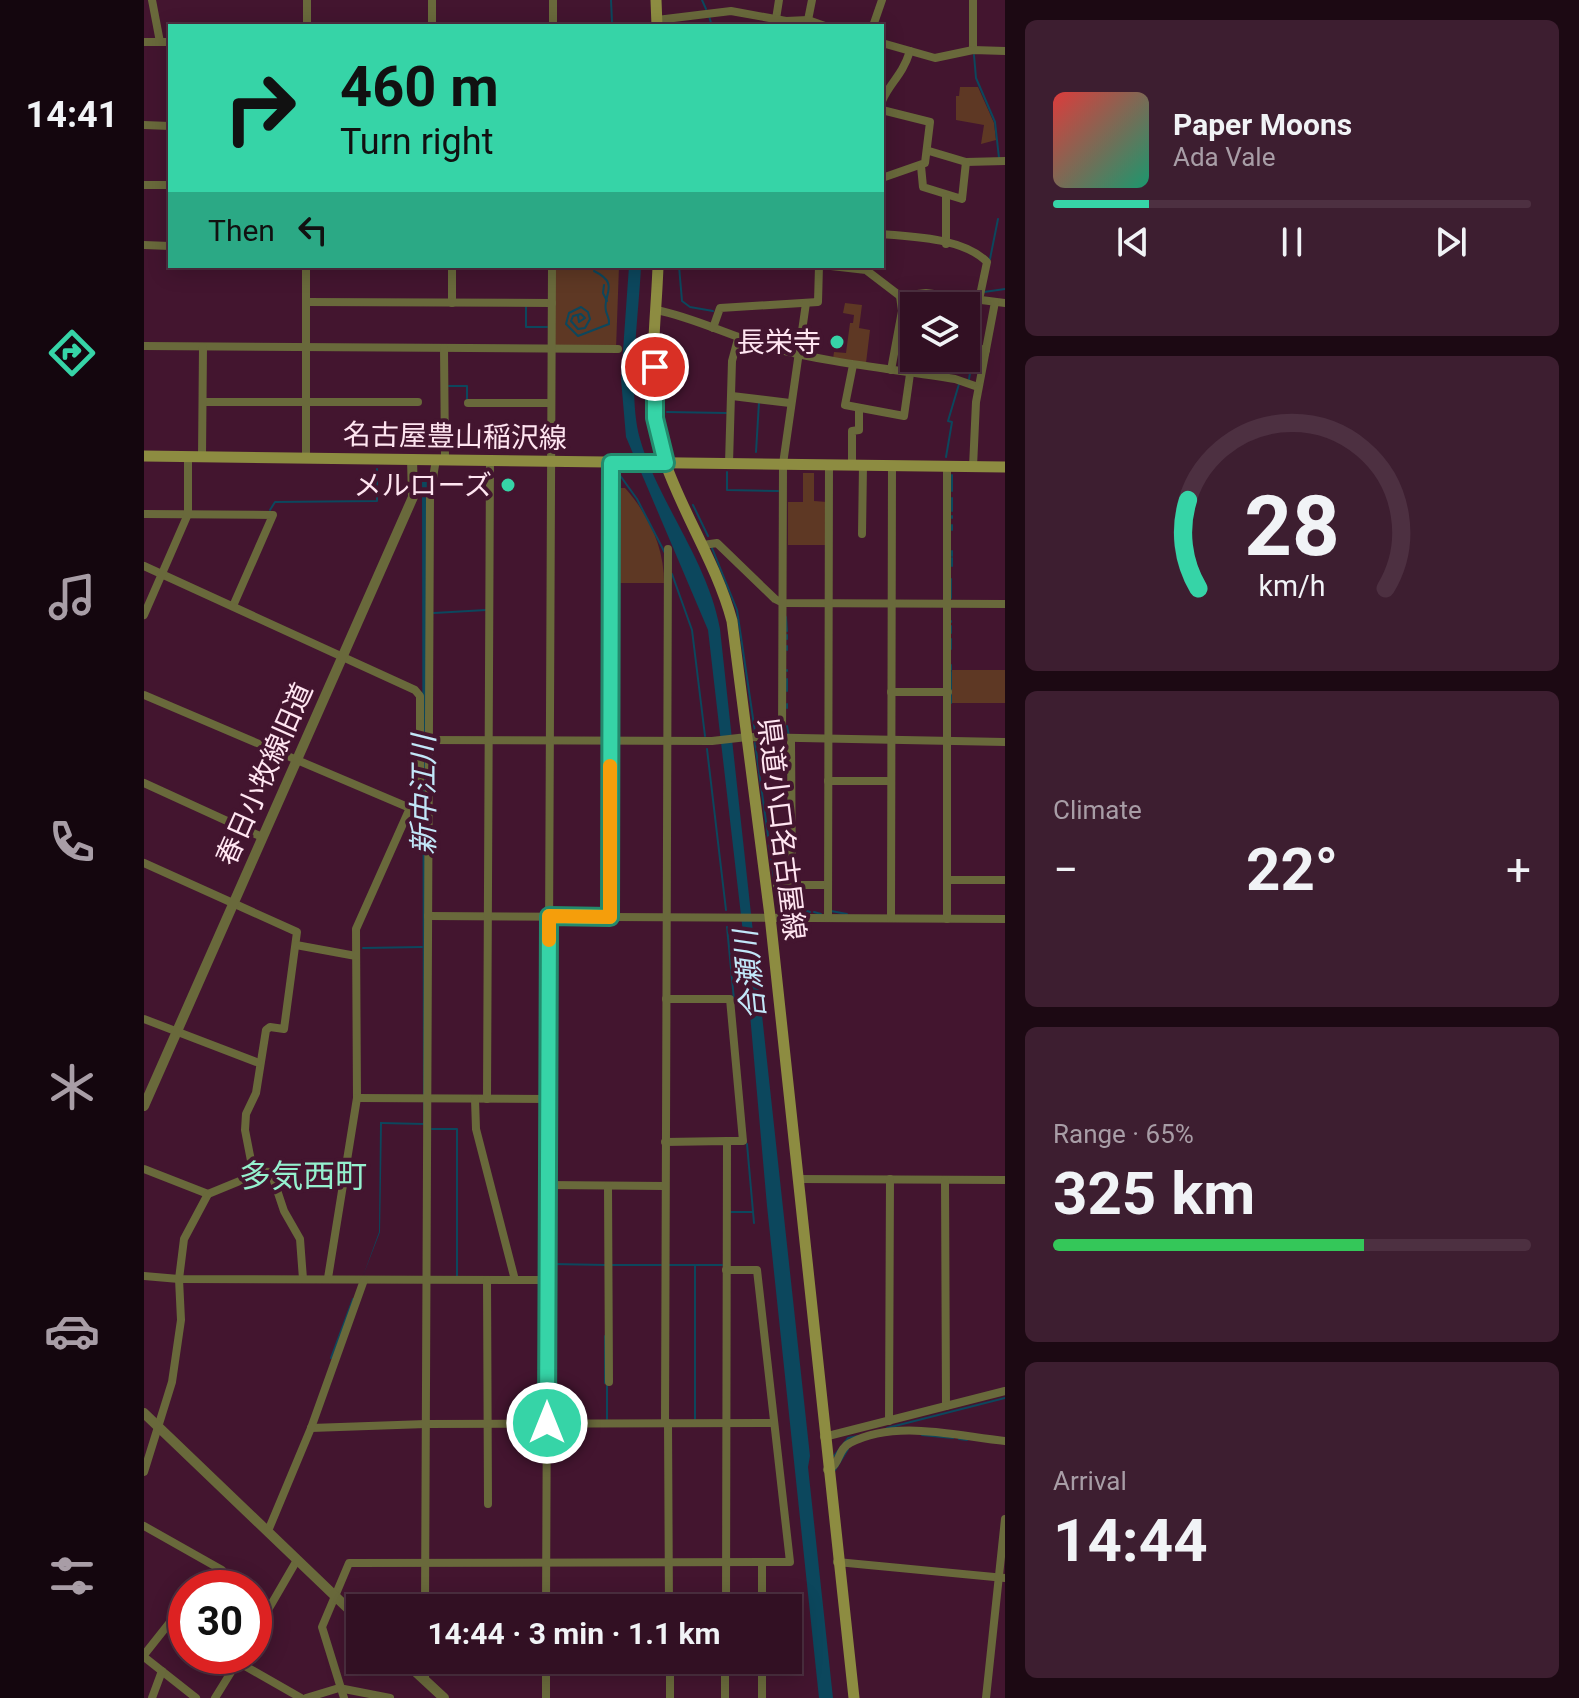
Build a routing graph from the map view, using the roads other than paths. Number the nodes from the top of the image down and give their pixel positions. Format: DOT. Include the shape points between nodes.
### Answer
graph roads {
  1 [pos="152,0"];
  2 [pos="307,0"];
  3 [pos="432,0"];
  4 [pos="553,0"];
  5 [pos="656,0"];
  6 [pos="779,0"];
  7 [pos="812,0"];
  8 [pos="882,0"];
  9 [pos="973,0"];
  10 [pos="808,20"];
  11 [pos="782,22"];
  12 [pos="657,23"];
  13 [pos="307,24"];
  14 [pos="432,24"];
  15 [pos="553,24"];
  16 [pos="819,24"];
  17 [pos="874,24"];
  18 [pos="152,42"];
  19 [pos="884,44"];
  20 [pos="973,50"];
  21 [pos="910,51"];
  22 [pos="1005,51"];
  23 [pos="884,97"];
  24 [pos="884,111"];
  25 [pos="144,125"];
  26 [pos="168,126"];
  27 [pos="929,151"];
  28 [pos="1005,161"];
  29 [pos="966,162"];
  30 [pos="921,166"];
  31 [pos="884,177"];
  32 [pos="144,185"];
  33 [pos="168,185"];
  34 [pos="946,197"];
  35 [pos="884,234"];
  36 [pos="946,244"];
  37 [pos="144,245"];
  38 [pos="168,246"];
  39 [pos="306,268"];
  40 [pos="452,268"];
  41 [pos="552,268"];
  42 [pos="658,268"];
  43 [pos="819,268"];
  44 [pos="866,268"];
  45 [pos="980,295"];
  46 [pos="900,296"];
  47 [pos="980,300"];
  48 [pos="306,302"];
  49 [pos="452,303"];
  50 [pos="552,303"];
  51 [pos="806,303"];
  52 [pos="1000,303"];
  53 [pos="656,310"];
  54 [pos="900,322"];
  55 [pos="713,328"];
  56 [pos="738,339"];
  57 [pos="144,346"];
  58 [pos="203,347"];
  59 [pos="306,347"];
  60 [pos="444,348"];
  61 [pos="551,349"];
  62 [pos="618,349"];
  63 [pos="980,349"];
  64 [pos="986,350"];
  65 [pos="799,355"];
  66 [pos="853,365"];
  67 [pos="891,370"];
  68 [pos="910,374"];
  69 [pos="978,387"];
  70 [pos="732,396"];
  71 [pos="203,402"];
  72 [pos="306,402"];
  73 [pos="418,402"];
  74 [pos="468,403"];
  75 [pos="551,403"];
  76 [pos="790,403"];
  77 [pos="859,409"];
  78 [pos="144,456"];
  79 [pos="202,456"];
  80 [pos="188,457"];
  81 [pos="306,458"];
  82 [pos="414,459"];
  83 [pos="437,459"];
  84 [pos="490,460"];
  85 [pos="551,462"];
  86 [pos="611,463"];
  87 [pos="666,463"];
  88 [pos="729,463"];
  89 [pos="783,464"];
  90 [pos="829,465"];
  91 [pos="857,465"];
  92 [pos="892,466"];
  93 [pos="947,467"];
  94 [pos="973,467"];
  95 [pos="1005,467"];
  96 [pos="144,514"];
  97 [pos="188,514"];
  98 [pos="862,534"];
  99 [pos="703,545"];
  100 [pos="668,549"];
  101 [pos="144,566"];
  102 [pos="162,575"];
  103 [pos="783,603"];
  104 [pos="829,603"];
  105 [pos="891,604"];
  106 [pos="948,604"];
  107 [pos="1005,604"];
  108 [pos="233,606"];
  109 [pos="144,615"];
  110 [pos="342,657"];
  111 [pos="891,692"];
  112 [pos="948,692"];
  113 [pos="144,695"];
  114 [pos="744,738"];
  115 [pos="425,740"];
  116 [pos="488,740"];
  117 [pos="549,740"];
  118 [pos="787,740"];
  119 [pos="611,741"];
  120 [pos="667,741"];
  121 [pos="829,741"];
  122 [pos="891,741"];
  123 [pos="948,742"];
  124 [pos="1005,742"];
  125 [pos="296,761"];
  126 [pos="828,781"];
  127 [pos="891,781"];
  128 [pos="144,783"];
  129 [pos="410,808"];
  130 [pos="262,837"];
  131 [pos="144,863"];
  132 [pos="947,880"];
  133 [pos="1005,880"];
  134 [pos="777,885"];
  135 [pos="792,885"];
  136 [pos="828,885"];
  137 [pos="233,904"];
  138 [pos="428,916"];
  139 [pos="487,916"];
  140 [pos="549,916"];
  141 [pos="766,916"];
  142 [pos="610,917"];
  143 [pos="666,917"];
  144 [pos="828,918"];
  145 [pos="891,918"];
  146 [pos="947,919"];
  147 [pos="1005,919"];
  148 [pos="296,945"];
  149 [pos="356,956"];
  150 [pos="666,999"];
  151 [pos="144,1019"];
  152 [pos="175,1033"];
  153 [pos="259,1063"];
  154 [pos="357,1098"];
  155 [pos="426,1098"];
  156 [pos="475,1099"];
  157 [pos="487,1099"];
  158 [pos="548,1099"];
  159 [pos="144,1106"];
  160 [pos="727,1141"];
  161 [pos="665,1142"];
  162 [pos="144,1169"];
  163 [pos="253,1171"];
  164 [pos="797,1179"];
  165 [pos="890,1179"];
  166 [pos="945,1180"];
  167 [pos="1005,1180"];
  168 [pos="546,1185"];
  169 [pos="608,1186"];
  170 [pos="665,1186"];
  171 [pos="208,1194"];
  172 [pos="726,1270"];
  173 [pos="144,1276"];
  174 [pos="328,1278"];
  175 [pos="179,1279"];
  176 [pos="303,1279"];
  177 [pos="364,1280"];
  178 [pos="425,1280"];
  179 [pos="487,1280"];
  180 [pos="515,1280"];
  181 [pos="546,1280"];
  182 [pos="609,1382"];
  183 [pos="1005,1391"];
  184 [pos="946,1406"];
  185 [pos="144,1413"];
  186 [pos="889,1421"];
  187 [pos="547,1423"];
  188 [pos="666,1423"];
  189 [pos="726,1423"];
  190 [pos="773,1423"];
  191 [pos="426,1424"];
  192 [pos="488,1424"];
  193 [pos="158,1427"];
  194 [pos="311,1428"];
  195 [pos="823,1438"];
  196 [pos="1005,1441"];
  197 [pos="827,1470"];
  198 [pos="144,1472"];
  199 [pos="488,1504"];
  200 [pos="1005,1519"];
  201 [pos="144,1526"];
  202 [pos="268,1531"];
  203 [pos="297,1560"];
  204 [pos="669,1561"];
  205 [pos="726,1561"];
  206 [pos="425,1562"];
  207 [pos="546,1562"];
  208 [pos="762,1562"];
  209 [pos="837,1562"];
  210 [pos="222,1570"];
  211 [pos="1002,1577"];
  212 [pos="425,1594"];
  213 [pos="546,1594"];
  214 [pos="669,1594"];
  215 [pos="726,1594"];
  216 [pos="762,1594"];
  217 [pos="333,1595"];
  218 [pos="272,1603"];
  219 [pos="346,1607"];
  220 [pos="168,1625"];
  221 [pos="144,1656"];
  222 [pos="162,1671"];
  223 [pos="230,1674"];
  224 [pos="265,1674"];
  225 [pos="418,1674"];
  226 [pos="425,1674"];
  227 [pos="546,1674"];
  228 [pos="670,1674"];
  229 [pos="725,1674"];
  230 [pos="762,1674"];
  231 [pos="425,1680"];
  232 [pos="339,1688"];
  233 [pos="440,1696"];
  234 [pos="152,1698"];
  235 [pos="196,1698"];
  236 [pos="215,1698"];
  237 [pos="304,1698"];
  238 [pos="344,1698"];
  239 [pos="390,1698"];
  240 [pos="546,1698"];
  241 [pos="670,1698"];
  242 [pos="725,1698"];
  243 [pos="762,1698"];
  244 [pos="854,1698"];
  245 [pos="986,1698"];
  1 -- 18 [label="street"];
  2 -- 13 [label="street"];
  3 -- 14 [label="street"];
  4 -- 15 [label="street"];
  5 -- 12 [label="main road"];
  6 -- 11 [label="street"];
  7 -- 10 [label="street"];
  8 -- 17 [label="street"];
  9 -- 20 [label="street"];
  10 -- 11 [label="street"];
  10 -- 16 [label="street"];
  11 -- 12 [label="street" via="731,11"];
  19 -- 21 [label="street"];
  20 -- 21 [label="street" via="935,58"];
  20 -- 22 [label="street"];
  21 -- 23 [label="street" via="903,75"];
  24 -- 27 [label="street" via="928,119"];
  25 -- 26 [label="street"];
  27 -- 29 [label="street"];
  27 -- 30 [label="street"];
  28 -- 29 [label="street"];
  29 -- 34 [label="street" via="962,199"];
  30 -- 31 [label="street"];
  30 -- 34 [label="street" via="923,187"];
  32 -- 33 [label="street"];
  34 -- 36 [label="street"];
  35 -- 36 [label="street"];
  36 -- 45 [label="street" via="979,254 987,262"];
  37 -- 38 [label="street"];
  39 -- 48 [label="street"];
  40 -- 49 [label="street"];
  41 -- 50 [label="street"];
  42 -- 53 [label="main road, 県道小口名古屋線"];
  43 -- 51 [label="street" via="818,302"];
  44 -- 46 [label="street"];
  47 -- 52 [label="street"];
  48 -- 49 [label="street"];
  48 -- 59 [label="street"];
  49 -- 50 [label="street"];
  50 -- 61 [label="street"];
  51 -- 55 [label="street" via="720,308"];
  51 -- 65 [label="street"];
  52 -- 64 [label="street"];
  53 -- 55 [label="street"];
  53 -- 87 [label="main road, 県道小口名古屋線" via="653,400"];
  54 -- 67 [label="street"];
  55 -- 56 [label="street"];
  56 -- 65 [label="street"];
  56 -- 70 [label="street"];
  57 -- 58 [label="street"];
  58 -- 59 [label="street"];
  58 -- 71 [label="street"];
  59 -- 60 [label="street"];
  59 -- 72 [label="street"];
  60 -- 61 [label="street"];
  60 -- 83 [label="street"];
  61 -- 62 [label="street"];
  61 -- 75 [label="street"];
  63 -- 64 [label="street"];
  64 -- 69 [label="street"];
  65 -- 66 [label="street"];
  65 -- 76 [label="street"];
  66 -- 67 [label="street"];
  66 -- 77 [label="street" via="845,405"];
  67 -- 68 [label="street"];
  68 -- 69 [label="street"];
  68 -- 77 [label="street" via="904,416"];
  69 -- 94 [label="street"];
  70 -- 76 [label="street"];
  70 -- 88 [label="street"];
  71 -- 72 [label="street"];
  71 -- 79 [label="street"];
  72 -- 73 [label="street"];
  72 -- 81 [label="street"];
  74 -- 75 [label="street"];
  75 -- 85 [label="street"];
  76 -- 89 [label="street"];
  77 -- 91 [label="street" via="859,430 852,431"];
  78 -- 80 [label="main road, 名古屋豊山稲沢線"];
  79 -- 80 [label="main road, 名古屋豊山稲沢線"];
  79 -- 81 [label="main road, 名古屋豊山稲沢線"];
  80 -- 97 [label="street"];
  81 -- 82 [label="main road, 名古屋豊山稲沢線"];
  82 -- 83 [label="main road, 名古屋豊山稲沢線"];
  82 -- 110 [label="street, 春日小牧線旧道" via="413,497"];
  83 -- 84 [label="main road, 名古屋豊山稲沢線"];
  83 -- 115 [label="street" via="430,497"];
  84 -- 85 [label="main road, 名古屋豊山稲沢線"];
  84 -- 116 [label="street"];
  85 -- 86 [label="main road, 名古屋豊山稲沢線"];
  85 -- 117 [label="street"];
  86 -- 87 [label="main road, 名古屋豊山稲沢線"];
  86 -- 119 [label="street"];
  87 -- 88 [label="main road, 名古屋豊山稲沢線"];
  87 -- 99 [label="main road, 県道小口名古屋線"];
  88 -- 89 [label="main road, 名古屋豊山稲沢線"];
  89 -- 90 [label="main road, 名古屋豊山稲沢線"];
  89 -- 103 [label="street"];
  90 -- 91 [label="main road, 名古屋豊山稲沢線"];
  90 -- 104 [label="street"];
  91 -- 92 [label="main road, 名古屋豊山稲沢線"];
  91 -- 98 [label="street"];
  92 -- 93 [label="main road, 名古屋豊山稲沢線"];
  92 -- 105 [label="street"];
  93 -- 94 [label="main road, 名古屋豊山稲沢線"];
  93 -- 106 [label="street"];
  94 -- 95 [label="main road, 名古屋豊山稲沢線"];
  96 -- 97 [label="street"];
  97 -- 102 [label="street"];
  97 -- 108 [label="street" via="273,515"];
  99 -- 103 [label="street" via="717,543"];
  99 -- 114 [label="main road, 県道小口名古屋線" via="732,621"];
  100 -- 120 [label="street"];
  101 -- 102 [label="street"];
  102 -- 108 [label="street"];
  102 -- 109 [label="street"];
  103 -- 104 [label="street"];
  103 -- 118 [label="street"];
  104 -- 105 [label="street"];
  104 -- 121 [label="street"];
  105 -- 106 [label="street"];
  105 -- 111 [label="street"];
  106 -- 107 [label="street"];
  106 -- 112 [label="street"];
  108 -- 110 [label="street"];
  110 -- 115 [label="street" via="415,690"];
  110 -- 125 [label="street, 春日小牧線旧道"];
  111 -- 112 [label="street"];
  111 -- 122 [label="street"];
  112 -- 123 [label="street"];
  113 -- 125 [label="street"];
  114 -- 118 [label="street"];
  114 -- 120 [label="street"];
  114 -- 141 [label="main road, 県道小口名古屋線"];
  115 -- 116 [label="street"];
  115 -- 129 [label="street" via="420,789"];
  115 -- 138 [label="street"];
  116 -- 117 [label="street"];
  116 -- 139 [label="street"];
  117 -- 119 [label="street"];
  117 -- 140 [label="street"];
  118 -- 121 [label="street"];
  118 -- 135 [label="street"];
  119 -- 120 [label="street"];
  119 -- 142 [label="street"];
  120 -- 143 [label="street"];
  121 -- 122 [label="street"];
  121 -- 126 [label="street"];
  122 -- 123 [label="street"];
  122 -- 127 [label="street"];
  123 -- 124 [label="street"];
  123 -- 132 [label="street"];
  125 -- 129 [label="street"];
  125 -- 130 [label="street, 春日小牧線旧道"];
  126 -- 127 [label="street"];
  126 -- 136 [label="street"];
  127 -- 145 [label="street"];
  128 -- 130 [label="street"];
  129 -- 149 [label="street" via="356,929"];
  130 -- 137 [label="street, 春日小牧線旧道"];
  131 -- 137 [label="street"];
  132 -- 133 [label="street"];
  132 -- 146 [label="street"];
  134 -- 135 [label="street"];
  135 -- 136 [label="street"];
  136 -- 144 [label="street"];
  137 -- 148 [label="street" via="297,932"];
  137 -- 152 [label="street, 春日小牧線旧道"];
  138 -- 139 [label="street"];
  138 -- 155 [label="street"];
  139 -- 140 [label="street"];
  139 -- 157 [label="street"];
  140 -- 142 [label="street"];
  140 -- 158 [label="street"];
  141 -- 143 [label="street"];
  141 -- 144 [label="street"];
  141 -- 164 [label="main road, 県道小口名古屋線"];
  142 -- 143 [label="street"];
  143 -- 150 [label="street"];
  144 -- 145 [label="street"];
  145 -- 146 [label="street"];
  146 -- 147 [label="street"];
  148 -- 149 [label="street"];
  148 -- 153 [label="street" via="284,1029 266,1030"];
  149 -- 154 [label="street"];
  150 -- 160 [label="street" via="730,999 743,1141"];
  150 -- 161 [label="street"];
  151 -- 152 [label="street"];
  152 -- 153 [label="street"];
  152 -- 159 [label="street, 春日小牧線旧道"];
  153 -- 163 [label="street" via="245,1130"];
  154 -- 155 [label="street"];
  154 -- 174 [label="street"];
  155 -- 156 [label="street"];
  155 -- 178 [label="street"];
  156 -- 157 [label="street"];
  156 -- 180 [label="street" via="476,1129"];
  157 -- 158 [label="street"];
  158 -- 168 [label="street"];
  160 -- 161 [label="street"];
  160 -- 172 [label="street"];
  161 -- 170 [label="street"];
  162 -- 171 [label="street"];
  163 -- 171 [label="street"];
  163 -- 176 [label="street" via="271,1172 300,1239"];
  164 -- 165 [label="street"];
  164 -- 195 [label="main road, 県道小口名古屋線"];
  165 -- 166 [label="street"];
  165 -- 186 [label="street"];
  166 -- 167 [label="street"];
  166 -- 184 [label="street"];
  168 -- 169 [label="street"];
  168 -- 181 [label="street"];
  169 -- 170 [label="street"];
  169 -- 182 [label="street"];
  170 -- 188 [label="street"];
  171 -- 175 [label="street" via="184,1239"];
  172 -- 189 [label="street"];
  172 -- 190 [label="street" via="757,1270"];
  173 -- 175 [label="street"];
  174 -- 176 [label="street"];
  174 -- 177 [label="street"];
  175 -- 176 [label="street"];
  175 -- 193 [label="street" via="177,1351 168,1405"];
  177 -- 178 [label="street"];
  177 -- 194 [label="street"];
  178 -- 179 [label="street"];
  178 -- 191 [label="street"];
  179 -- 180 [label="street"];
  179 -- 192 [label="street"];
  180 -- 181 [label="street"];
  181 -- 187 [label="street"];
  183 -- 184 [label="street"];
  184 -- 186 [label="street"];
  185 -- 193 [label="street"];
  186 -- 195 [label="street"];
  187 -- 188 [label="street"];
  187 -- 192 [label="street"];
  187 -- 207 [label="street"];
  188 -- 189 [label="street"];
  188 -- 204 [label="street"];
  189 -- 190 [label="street"];
  189 -- 205 [label="street"];
  190 -- 208 [label="street" via="790,1562"];
  191 -- 192 [label="street"];
  191 -- 194 [label="street"];
  191 -- 206 [label="street"];
  192 -- 199 [label="street"];
  193 -- 198 [label="street"];
  193 -- 202 [label="street"];
  194 -- 202 [label="street"];
  195 -- 197 [label="main road, 県道小口名古屋線"];
  196 -- 197 [label="street" via="896,1429 852,1442"];
  197 -- 209 [label="main road, 県道小口名古屋線"];
  200 -- 211 [label="street"];
  201 -- 210 [label="street"];
  202 -- 203 [label="street"];
  203 -- 217 [label="street"];
  203 -- 218 [label="street"];
  204 -- 205 [label="street"];
  204 -- 207 [label="street"];
  204 -- 214 [label="street"];
  205 -- 208 [label="street"];
  205 -- 215 [label="street"];
  206 -- 207 [label="street"];
  206 -- 212 [label="street"];
  206 -- 217 [label="street" via="349,1563"];
  207 -- 213 [label="street"];
  208 -- 216 [label="street"];
  209 -- 211 [label="street"];
  209 -- 244 [label="main road, 県道小口名古屋線"];
  211 -- 245 [label="street"];
  217 -- 219 [label="street"];
  217 -- 232 [label="street" via="322,1627"];
  220 -- 221 [label="street"];
  221 -- 222 [label="street"];
  222 -- 234 [label="street"];
  222 -- 235 [label="street"];
  223 -- 236 [label="street"];
  224 -- 237 [label="street"];
  225 -- 231 [label="street"];
  226 -- 231 [label="street"];
  227 -- 240 [label="street"];
  228 -- 241 [label="street"];
  229 -- 242 [label="street"];
  230 -- 243 [label="street"];
  231 -- 233 [label="street"];
  232 -- 237 [label="street"];
  232 -- 238 [label="street"];
  232 -- 239 [label="street"];
}
